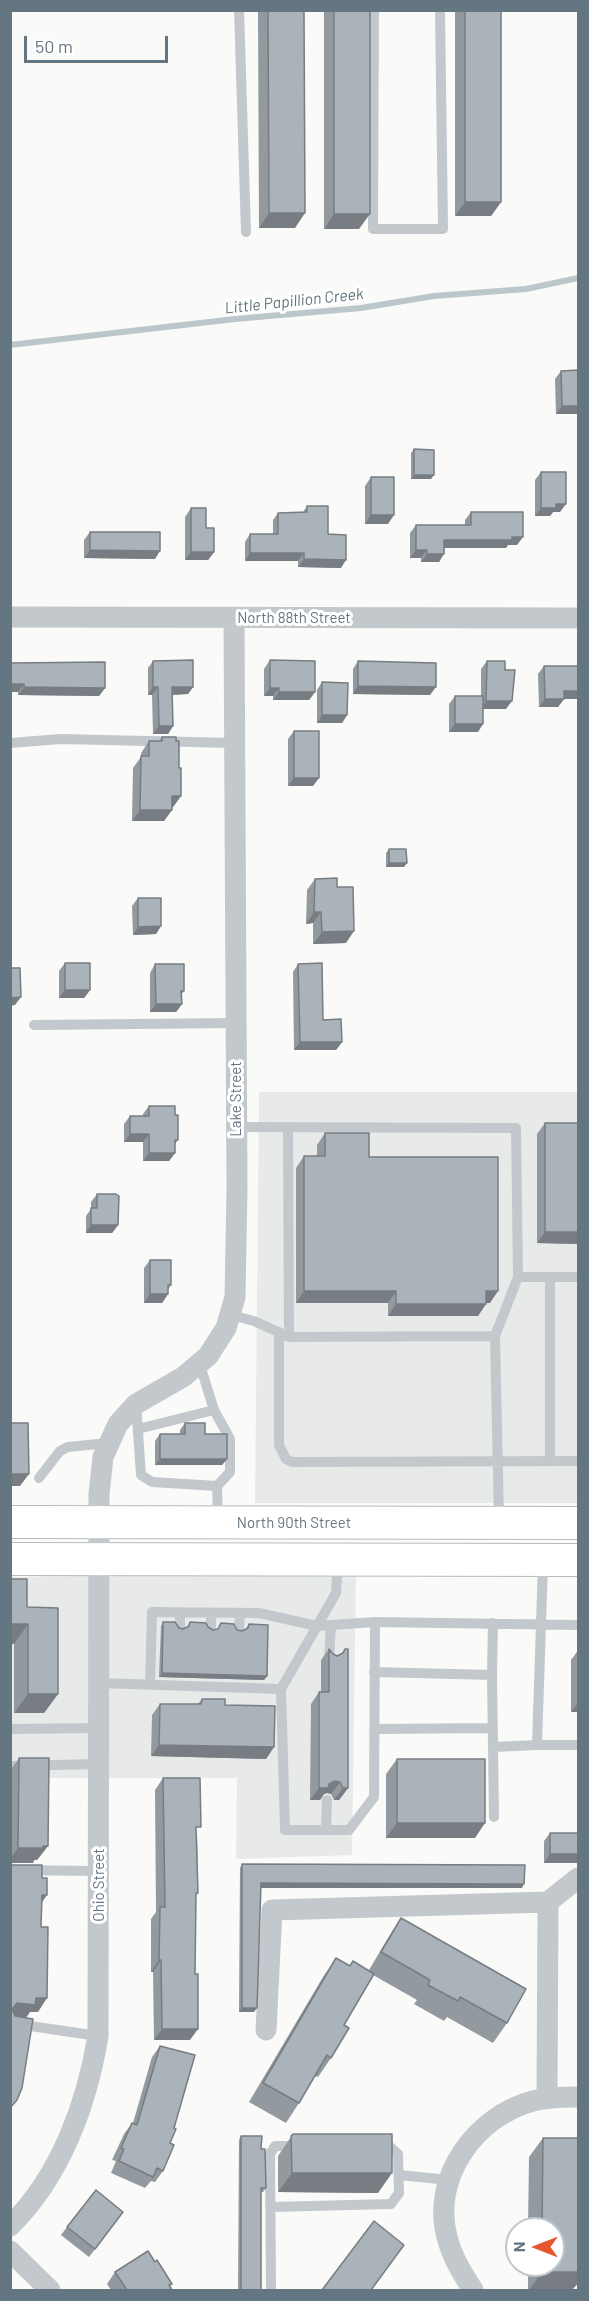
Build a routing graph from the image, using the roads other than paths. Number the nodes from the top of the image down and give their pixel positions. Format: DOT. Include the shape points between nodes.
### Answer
graph roads {
  1 [pos="239,10"];
  2 [pos="374,10"];
  3 [pos="440,10"];
  4 [pos="246,232"];
  5 [pos="10,617"];
  6 [pos="234,618"];
  7 [pos="579,618"];
  8 [pos="10,743"];
  9 [pos="234,744"];
  10 [pos="236,1023"];
  11 [pos="34,1025"];
  12 [pos="288,1126"];
  13 [pos="236,1127"];
  14 [pos="518,1277"];
  15 [pos="550,1277"];
  16 [pos="579,1277"];
  17 [pos="231,1315"];
  18 [pos="284,1334"];
  19 [pos="495,1336"];
  20 [pos="200,1365"];
  21 [pos="136,1404"];
  22 [pos="214,1410"];
  23 [pos="138,1429"];
  24 [pos="108,1443"];
  25 [pos="498,1461"];
  26 [pos="550,1461"];
  27 [pos="579,1461"];
  28 [pos="39,1478"];
  29 [pos="217,1486"];
  30 [pos="10,1522"];
  31 [pos="99,1522"];
  32 [pos="218,1523"];
  33 [pos="499,1523"];
  34 [pos="579,1523"];
  35 [pos="10,1559"];
  36 [pos="99,1559"];
  37 [pos="338,1560"];
  38 [pos="543,1560"];
  39 [pos="579,1560"];
  40 [pos="180,1612"];
  41 [pos="211,1613"];
  42 [pos="240,1613"];
  43 [pos="375,1622"];
  44 [pos="493,1623"];
  45 [pos="540,1623"];
  46 [pos="331,1625"];
  47 [pos="579,1625"];
  48 [pos="180,1626"];
  49 [pos="317,1626"];
  50 [pos="211,1627"];
  51 [pos="239,1628"];
  52 [pos="329,1660"];
  53 [pos="375,1672"];
  54 [pos="492,1675"];
  55 [pos="99,1683"];
  56 [pos="150,1685"];
  57 [pos="281,1689"];
  58 [pos="99,1728"];
  59 [pos="493,1728"];
  60 [pos="10,1729"];
  61 [pos="375,1729"];
  62 [pos="537,1745"];
  63 [pos="579,1745"];
  64 [pos="493,1747"];
  65 [pos="99,1764"];
  66 [pos="10,1766"];
  67 [pos="327,1800"];
  68 [pos="494,1817"];
  69 [pos="326,1830"];
  70 [pos="10,1870"];
  71 [pos="99,1871"];
  72 [pos="579,1878"];
  73 [pos="548,1902"];
  74 [pos="10,2024"];
  75 [pos="266,2030"];
  76 [pos="98,2036"];
  77 [pos="579,2097"];
  78 [pos="539,2099"];
  79 [pos="309,2146"];
  80 [pos="366,2146"];
  81 [pos="399,2175"];
  82 [pos="449,2180"];
  83 [pos="270,2207"];
  84 [pos="14,2215"];
  85 [pos="10,2251"];
  86 [pos="50,2290"];
  87 [pos="271,2290"];
  88 [pos="473,2290"];
  1 -- 4 [label="lane"];
  2 -- 3 [label="lane" via="373,229 443,229"];
  5 -- 6 [label="street, North 88th Street"];
  6 -- 7 [label="street, North 88th Street"];
  6 -- 9 [label="street, Lake Street"];
  8 -- 9 [label="lane" via="61,739"];
  9 -- 10 [label="street, Lake Street"];
  10 -- 11 [label="lane"];
  10 -- 13 [label="street, Lake Street"];
  12 -- 13 [label="lane"];
  12 -- 14 [label="lane" via="516,1128"];
  12 -- 18 [label="lane"];
  13 -- 17 [label="street, Lake Street" via="236,1272"];
  14 -- 15 [label="lane"];
  14 -- 19 [label="lane"];
  15 -- 16 [label="lane"];
  15 -- 26 [label="lane"];
  17 -- 18 [label="lane"];
  17 -- 20 [label="street, Lake Street" via="217,1346"];
  18 -- 19 [label="lane"];
  18 -- 25 [label="lane" via="279,1445 286,1459"];
  19 -- 25 [label="lane"];
  20 -- 21 [label="street, Lake Street"];
  20 -- 22 [label="lane"];
  21 -- 23 [label="lane"];
  21 -- 24 [label="street, Lake Street"];
  22 -- 23 [label="lane"];
  22 -- 29 [label="lane" via="230,1439 230,1472"];
  23 -- 29 [label="lane" via="141,1475 152,1482"];
  24 -- 28 [label="lane" via="60,1451"];
  24 -- 31 [label="street, Lake Street" via="101,1471"];
  25 -- 26 [label="lane"];
  25 -- 33 [label="lane"];
  26 -- 27 [label="lane"];
  29 -- 32 [label="lane"];
  30 -- 31 [label="main road, North 90th Street"];
  31 -- 32 [label="main road, North 90th Street"];
  31 -- 36 [label="street, Ohio Street"];
  32 -- 33 [label="main road, North 90th Street"];
  33 -- 34 [label="main road, North 90th Street"];
  35 -- 36 [label="main road"];
  36 -- 37 [label="main road"];
  36 -- 55 [label="street, Ohio Street"];
  37 -- 38 [label="main road"];
  37 -- 49 [label="lane" via="336,1593"];
  38 -- 39 [label="main road"];
  38 -- 45 [label="lane"];
  40 -- 41 [label="lane"];
  40 -- 48 [label="lane"];
  40 -- 56 [label="lane" via="152,1612"];
  41 -- 42 [label="lane"];
  41 -- 50 [label="lane"];
  42 -- 49 [label="lane" via="259,1613"];
  42 -- 51 [label="lane"];
  43 -- 44 [label="lane"];
  43 -- 46 [label="lane"];
  43 -- 53 [label="lane"];
  44 -- 45 [label="lane"];
  44 -- 54 [label="lane"];
  45 -- 47 [label="lane"];
  45 -- 62 [label="lane"];
  46 -- 49 [label="lane"];
  46 -- 52 [label="lane"];
  49 -- 57 [label="lane"];
  53 -- 54 [label="lane"];
  53 -- 61 [label="lane"];
  54 -- 59 [label="lane"];
  55 -- 56 [label="lane"];
  55 -- 58 [label="street, Ohio Street"];
  56 -- 57 [label="lane" via="238,1683"];
  57 -- 69 [label="lane" via="285,1830"];
  58 -- 60 [label="lane"];
  58 -- 65 [label="street, Ohio Street"];
  59 -- 61 [label="lane"];
  59 -- 64 [label="lane"];
  61 -- 69 [label="lane" via="374,1797 349,1830"];
  62 -- 63 [label="lane"];
  62 -- 64 [label="lane"];
  64 -- 68 [label="lane"];
  65 -- 66 [label="lane"];
  65 -- 71 [label="street, Ohio Street"];
  67 -- 69 [label="lane"];
  70 -- 71 [label="lane"];
  71 -- 76 [label="street, Ohio Street"];
  72 -- 73 [label="street"];
  73 -- 75 [label="street" via="272,1910"];
  73 -- 78 [label="street"];
  74 -- 76 [label="lane"];
  76 -- 84 [label="street, Ohio Street" via="71,2134 45,2182"];
  77 -- 78 [label="street"];
  78 -- 82 [label="street" via="509,2110 483,2127 465,2147"];
  79 -- 83 [label="lane" via="275,2146 270,2154"];
  80 -- 81 [label="lane" via="389,2146 398,2154"];
  81 -- 82 [label="lane"];
  81 -- 83 [label="lane" via="399,2193 391,2205"];
  82 -- 88 [label="street" via="445,2198 446,2236 453,2259"];
  83 -- 87 [label="lane"];
  85 -- 86 [label="street"];
}
